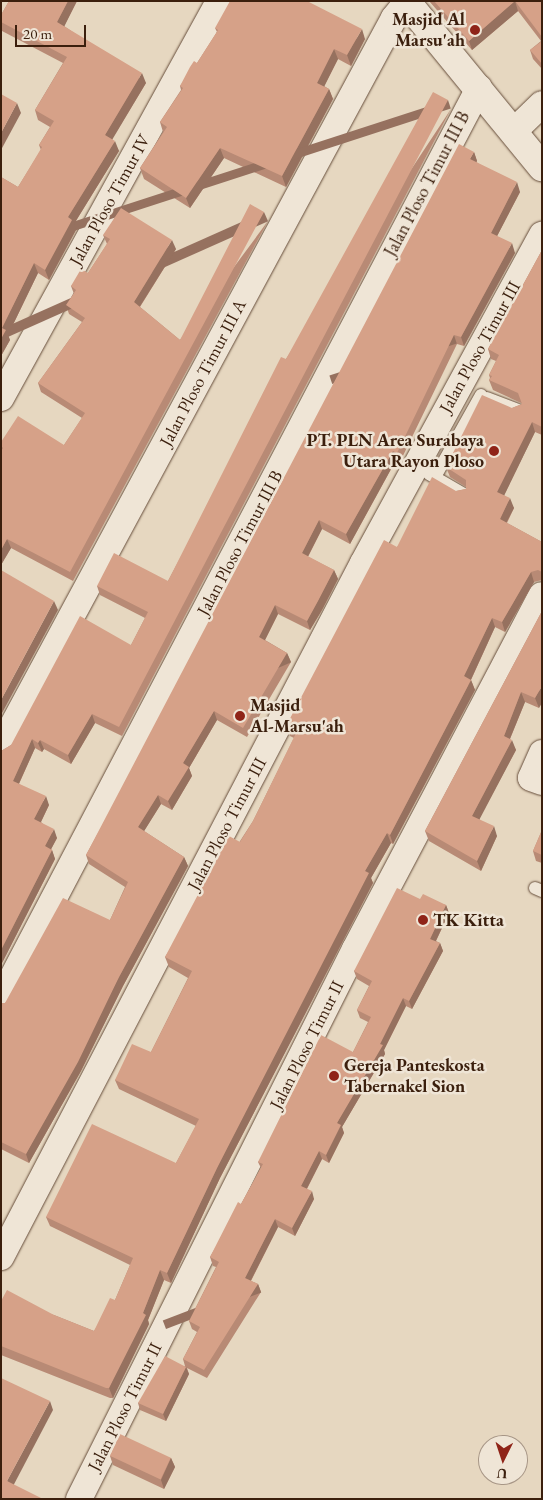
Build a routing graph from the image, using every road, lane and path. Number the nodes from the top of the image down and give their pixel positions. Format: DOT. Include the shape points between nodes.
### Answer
graph roads {
  1 [pos="219,1"];
  2 [pos="407,1"];
  3 [pos="479,88"];
  4 [pos="526,119"];
  5 [pos="542,167"];
  6 [pos="542,235"];
  7 [pos="471,390"];
  8 [pos="1,398"];
  9 [pos="518,410"];
  10 [pos="425,472"];
  11 [pos="464,494"];
  12 [pos="542,595"];
  13 [pos="1,747"];
  14 [pos="542,753"];
  15 [pos="536,780"];
  16 [pos="1,999"];
  17 [pos="1,1257"];
  18 [pos="79,1499"];
  1 -- 8 [label="street, Jalan Ploso Timur IV"];
  2 -- 3 [label="street"];
  2 -- 13 [label="street, Jalan Ploso Timur III A" via="390,27"];
  3 -- 4 [label="street"];
  3 -- 16 [label="street, Jalan Ploso Timur III B"];
  4 -- 5 [label="street"];
  6 -- 7 [label="street, Jalan Ploso Timur III"];
  7 -- 9 [label="lane"];
  7 -- 10 [label="street, Jalan Ploso Timur III"];
  10 -- 11 [label="lane"];
  10 -- 17 [label="street, Jalan Ploso Timur III"];
  12 -- 18 [label="street, Jalan Ploso Timur II" via="355,949"];
  14 -- 15 [label="street"];
}
